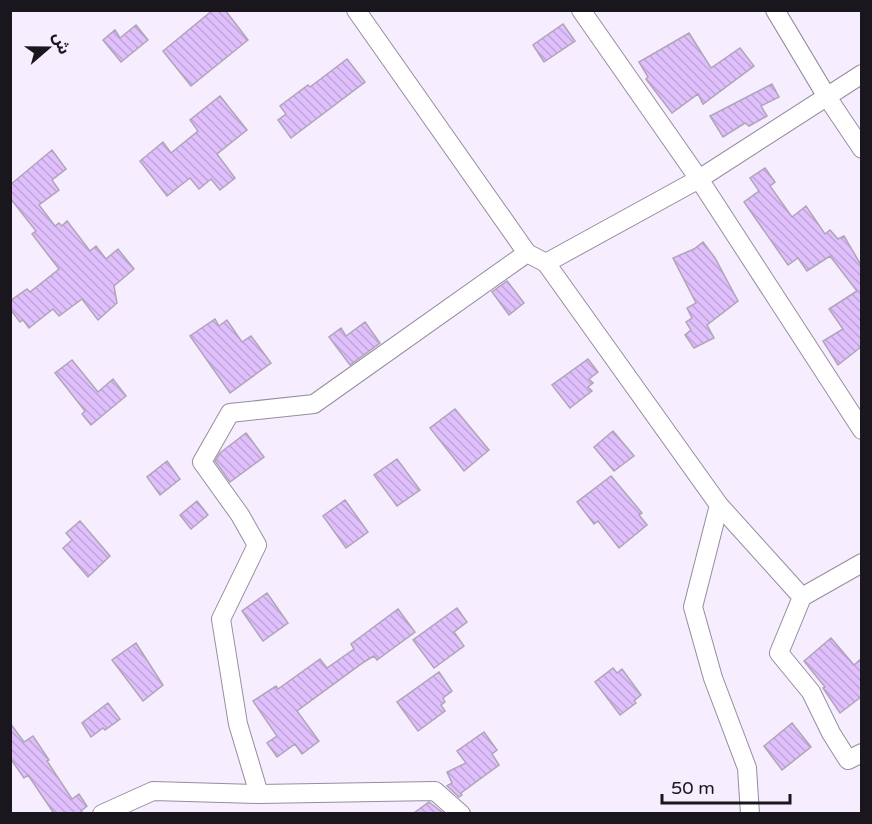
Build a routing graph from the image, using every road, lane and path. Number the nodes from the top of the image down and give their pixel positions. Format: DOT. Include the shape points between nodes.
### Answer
graph roads {
  1 [pos="356,10"];
  2 [pos="581,10"];
  3 [pos="775,10"];
  4 [pos="861,74"];
  5 [pos="827,97"];
  6 [pos="861,150"];
  7 [pos="699,179"];
  8 [pos="527,253"];
  9 [pos="546,263"];
  10 [pos="861,430"];
  11 [pos="719,505"];
  12 [pos="861,563"];
  13 [pos="802,597"];
  14 [pos="861,753"];
  15 [pos="259,794"];
  16 [pos="102,813"];
  17 [pos="461,813"];
  18 [pos="750,813"];
  1 -- 8 [label="street"];
  2 -- 7 [label="street"];
  3 -- 5 [label="street"];
  4 -- 5 [label="street"];
  5 -- 6 [label="street"];
  5 -- 7 [label="street"];
  7 -- 9 [label="street"];
  7 -- 10 [label="street"];
  8 -- 9 [label="street"];
  8 -- 15 [label="street" via="314,404 230,413 202,462 257,544 221,619 238,724"];
  9 -- 11 [label="street"];
  11 -- 13 [label="street"];
  11 -- 18 [label="street" via="693,607 713,678 747,768"];
  12 -- 13 [label="street"];
  13 -- 14 [label="street" via="779,653 811,692 848,760"];
  15 -- 16 [label="street" via="153,791"];
  15 -- 17 [label="street" via="435,791"];
}
